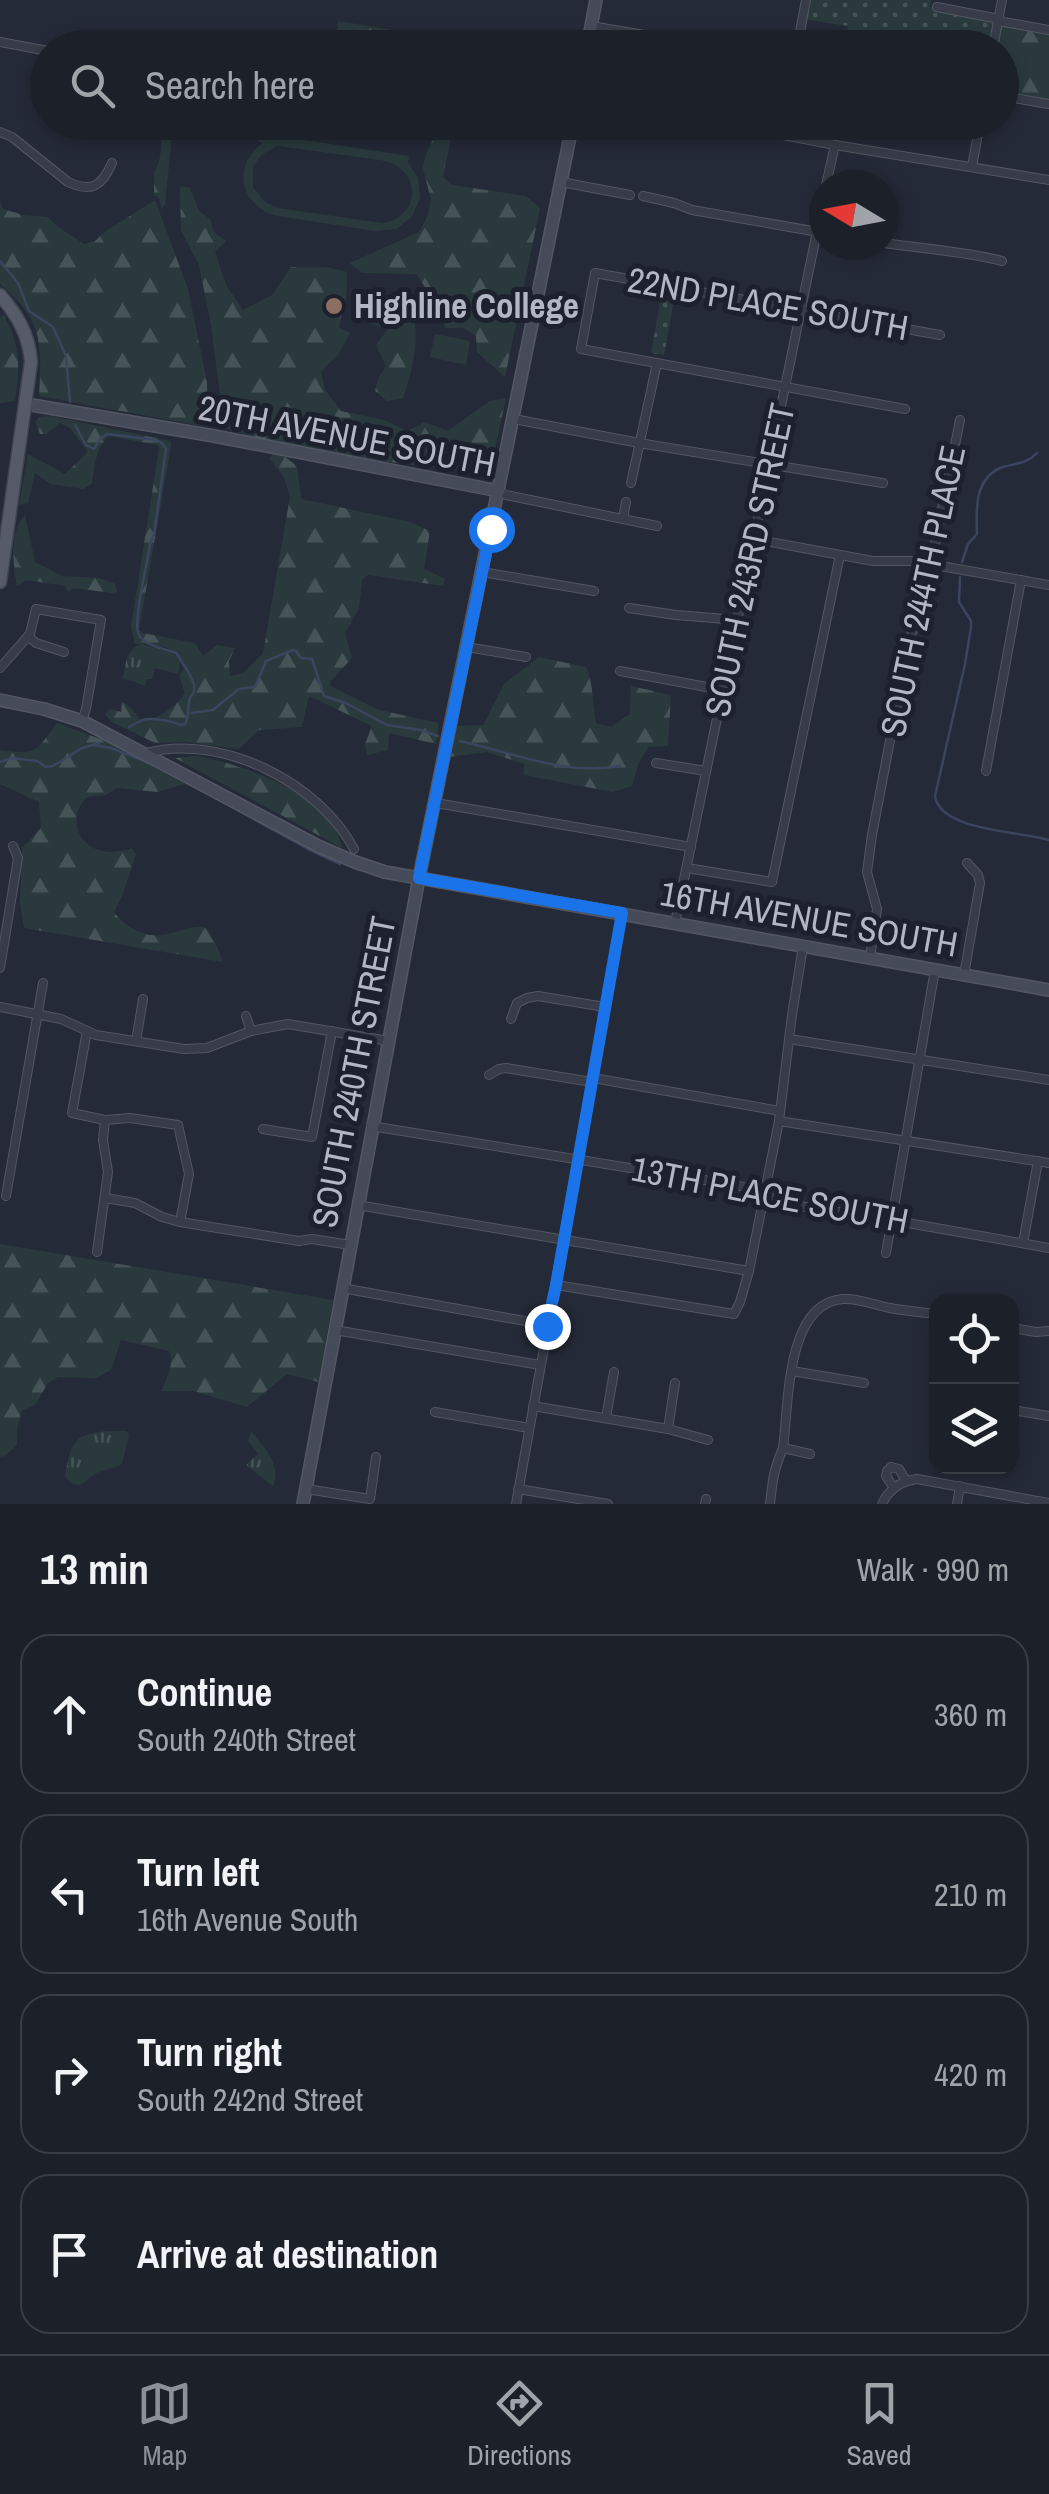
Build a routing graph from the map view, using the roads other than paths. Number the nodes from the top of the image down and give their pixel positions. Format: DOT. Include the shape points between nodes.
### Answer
graph roads {
  1 [pos="596,0"];
  2 [pos="806,0"];
  3 [pos="1002,0"];
  4 [pos="936,7"];
  5 [pos="998,20"];
  6 [pos="592,26"];
  7 [pos="591,30"];
  8 [pos="615,30"];
  9 [pos="800,30"];
  10 [pos="996,30"];
  11 [pos="1049,30"];
  12 [pos="0,42"];
  13 [pos="30,48"];
  14 [pos="1019,99"];
  15 [pos="1049,104"];
  16 [pos="0,132"];
  17 [pos="569,140"];
  18 [pos="808,140"];
  19 [pos="977,140"];
  20 [pos="835,145"];
  21 [pos="112,163"];
  22 [pos="972,167"];
  23 [pos="829,170"];
  24 [pos="1049,180"];
  25 [pos="561,182"];
  26 [pos="630,195"];
  27 [pos="643,196"];
  28 [pos="809,230"];
  29 [pos="899,245"];
  30 [pos="813,260"];
  31 [pos="1002,261"];
  32 [pos="0,295"];
  33 [pos="802,309"];
  34 [pos="940,335"];
  35 [pos="657,363"];
  36 [pos="785,387"];
  37 [pos="26,404"];
  38 [pos="906,408"];
  39 [pos="514,419"];
  40 [pos="960,420"];
  41 [pos="639,442"];
  42 [pos="770,464"];
  43 [pos="631,483"];
  44 [pos="884,483"];
  45 [pos="499,491"];
  46 [pos="626,502"];
  47 [pos="623,518"];
  48 [pos="657,526"];
  49 [pos="754,540"];
  50 [pos="840,555"];
  51 [pos="931,564"];
  52 [pos="482,572"];
  53 [pos="1,576"];
  54 [pos="1021,580"];
  55 [pos="1049,585"];
  56 [pos="594,591"];
  57 [pos="629,608"];
  58 [pos="738,620"];
  59 [pos="28,636"];
  60 [pos="467,647"];
  61 [pos="64,652"];
  62 [pos="526,658"];
  63 [pos="0,668"];
  64 [pos="620,671"];
  65 [pos="723,690"];
  66 [pos="0,700"];
  67 [pos="82,721"];
  68 [pos="146,753"];
  69 [pos="656,763"];
  70 [pos="706,771"];
  71 [pos="986,771"];
  72 [pos="436,803"];
  73 [pos="13,846"];
  74 [pos="691,847"];
  75 [pos="354,849"];
  76 [pos="967,863"];
  77 [pos="686,868"];
  78 [pos="419,878"];
  79 [pos="622,913"];
  80 [pos="675,923"];
  81 [pos="803,946"];
  82 [pos="870,958"];
  83 [pos="0,968"];
  84 [pos="936,970"];
  85 [pos="964,975"];
  86 [pos="44,983"];
  87 [pos="1048,986"];
  88 [pos="143,998"];
  89 [pos="0,1007"];
  90 [pos="605,1007"];
  91 [pos="38,1015"];
  92 [pos="246,1016"];
  93 [pos="512,1019"];
  94 [pos="87,1031"];
  95 [pos="251,1031"];
  96 [pos="332,1031"];
  97 [pos="789,1039"];
  98 [pos="136,1041"];
  99 [pos="388,1041"];
  100 [pos="920,1059"];
  101 [pos="489,1075"];
  102 [pos="592,1080"];
  103 [pos="1049,1080"];
  104 [pos="780,1116"];
  105 [pos="104,1120"];
  106 [pos="372,1126"];
  107 [pos="263,1129"];
  108 [pos="906,1140"];
  109 [pos="579,1158"];
  110 [pos="1038,1161"];
  111 [pos="1049,1163"];
  112 [pos="765,1195"];
  113 [pos="6,1196"];
  114 [pos="105,1198"];
  115 [pos="357,1205"];
  116 [pos="891,1220"];
  117 [pos="180,1222"];
  118 [pos="564,1240"];
  119 [pos="1023,1243"];
  120 [pos="350,1245"];
  121 [pos="1049,1248"];
  122 [pos="97,1252"];
  123 [pos="886,1253"];
  124 [pos="749,1271"];
  125 [pos="556,1285"];
  126 [pos="342,1288"];
  127 [pos="929,1313"];
  128 [pos="547,1326"];
  129 [pos="1019,1329"];
  130 [pos="334,1330"];
  131 [pos="1049,1331"];
  132 [pos="540,1365"];
  133 [pos="792,1371"];
  134 [pos="614,1372"];
  135 [pos="864,1383"];
  136 [pos="674,1384"];
  137 [pos="533,1406"];
  138 [pos="775,1410"];
  139 [pos="1019,1411"];
  140 [pos="434,1412"];
  141 [pos="788,1412"];
  142 [pos="1049,1416"];
  143 [pos="606,1418"];
  144 [pos="529,1428"];
  145 [pos="668,1429"];
  146 [pos="708,1440"];
  147 [pos="782,1448"];
  148 [pos="810,1454"];
  149 [pos="376,1457"];
  150 [pos="900,1484"];
  151 [pos="960,1486"];
  152 [pos="306,1489"];
  153 [pos="518,1489"];
  154 [pos="303,1504"];
  155 [pos="516,1504"];
  156 [pos="608,1504"];
  157 [pos="770,1504"];
  158 [pos="882,1504"];
  159 [pos="957,1504"];
  160 [pos="1049,1504"];
  1 -- 6 [label="main road"];
  2 -- 9 [label="street"];
  3 -- 5 [label="street"];
  4 -- 5 [label="street"];
  5 -- 10 [label="street"];
  5 -- 11 [label="street"];
  6 -- 7 [label="main road"];
  6 -- 8 [label="street"];
  12 -- 13 [label="street"];
  14 -- 15 [label="street"];
  16 -- 21 [label="street" via="78,187 100,183"];
  17 -- 25 [label="main road, SOUTH 240TH STREET"];
  18 -- 20 [label="street"];
  19 -- 22 [label="street"];
  20 -- 22 [label="street"];
  20 -- 23 [label="street"];
  22 -- 24 [label="street"];
  25 -- 26 [label="street"];
  25 -- 39 [label="main road, SOUTH 240TH STREET"];
  27 -- 28 [label="street"];
  29 -- 31 [label="street"];
  30 -- 33 [label="street, SOUTH 243RD STREET"];
  32 -- 37 [label="main road" via="28,341"];
  33 -- 34 [label="street, 22ND PLACE SOUTH"];
  33 -- 35 [label="street, 22ND PLACE SOUTH" via="595,273 581,349"];
  33 -- 36 [label="street, SOUTH 243RD STREET"];
  35 -- 36 [label="street"];
  35 -- 41 [label="street"];
  36 -- 38 [label="street"];
  36 -- 42 [label="street, SOUTH 243RD STREET"];
  37 -- 45 [label="main road, 20TH AVENUE SOUTH"];
  37 -- 53 [label="main road"];
  39 -- 41 [label="street"];
  39 -- 45 [label="main road, SOUTH 240TH STREET"];
  40 -- 51 [label="street, SOUTH 244TH PLACE"];
  41 -- 42 [label="street"];
  41 -- 43 [label="street"];
  42 -- 44 [label="street"];
  42 -- 49 [label="street, SOUTH 243RD STREET"];
  45 -- 47 [label="street, 20TH AVENUE SOUTH"];
  45 -- 52 [label="main road, SOUTH 240TH STREET"];
  46 -- 47 [label="street"];
  47 -- 48 [label="street, 20TH AVENUE SOUTH"];
  49 -- 50 [label="street"];
  49 -- 58 [label="street, SOUTH 243RD STREET"];
  50 -- 51 [label="street"];
  50 -- 77 [label="street" via="772,882"];
  51 -- 54 [label="street"];
  51 -- 82 [label="street, SOUTH 244TH PLACE" via="909,641 867,872 877,910"];
  52 -- 56 [label="street"];
  52 -- 60 [label="main road, SOUTH 240TH STREET"];
  54 -- 55 [label="street"];
  54 -- 71 [label="street"];
  57 -- 58 [label="street"];
  58 -- 65 [label="street, SOUTH 243RD STREET"];
  59 -- 61 [label="street"];
  59 -- 63 [label="street"];
  59 -- 67 [label="street" via="36,609 101,620"];
  60 -- 62 [label="street"];
  60 -- 72 [label="main road, SOUTH 240TH STREET"];
  64 -- 65 [label="street"];
  65 -- 70 [label="street, SOUTH 243RD STREET"];
  66 -- 67 [label="main road, 16TH AVENUE SOUTH"];
  67 -- 68 [label="main road, 16TH AVENUE SOUTH"];
  68 -- 75 [label="street" via="203,751 255,765 316,802"];
  68 -- 78 [label="main road, 16TH AVENUE SOUTH" via="335,854"];
  69 -- 70 [label="street"];
  70 -- 74 [label="street, SOUTH 243RD STREET"];
  72 -- 74 [label="street"];
  72 -- 78 [label="main road, SOUTH 240TH STREET"];
  73 -- 83 [label="street" via="18,858"];
  74 -- 77 [label="street, SOUTH 243RD STREET"];
  76 -- 85 [label="street" via="980,884"];
  77 -- 80 [label="street, SOUTH 243RD STREET"];
  78 -- 79 [label="main road, 16TH AVENUE SOUTH"];
  78 -- 99 [label="main road, SOUTH 240TH STREET"];
  79 -- 80 [label="main road, 16TH AVENUE SOUTH"];
  79 -- 90 [label="street"];
  80 -- 81 [label="main road, 16TH AVENUE SOUTH"];
  81 -- 82 [label="main road, 16TH AVENUE SOUTH"];
  81 -- 97 [label="street"];
  82 -- 84 [label="main road, 16TH AVENUE SOUTH"];
  84 -- 85 [label="main road, 16TH AVENUE SOUTH"];
  84 -- 100 [label="street"];
  85 -- 87 [label="main road, 16TH AVENUE SOUTH"];
  86 -- 91 [label="street"];
  88 -- 98 [label="street"];
  89 -- 91 [label="street"];
  90 -- 93 [label="street" via="533,997 518,1003"];
  90 -- 102 [label="street"];
  91 -- 94 [label="street"];
  91 -- 113 [label="street"];
  92 -- 95 [label="street"];
  94 -- 98 [label="street"];
  94 -- 105 [label="street" via="72,1113"];
  95 -- 96 [label="street" via="288,1024"];
  95 -- 98 [label="street" via="200,1049"];
  96 -- 99 [label="street"];
  96 -- 107 [label="street" via="312,1136"];
  97 -- 100 [label="street"];
  97 -- 104 [label="street"];
  99 -- 106 [label="main road, SOUTH 240TH STREET"];
  100 -- 103 [label="street"];
  100 -- 108 [label="street"];
  101 -- 102 [label="street" via="506,1068"];
  102 -- 104 [label="street"];
  102 -- 109 [label="street"];
  104 -- 108 [label="street"];
  104 -- 112 [label="street"];
  105 -- 114 [label="street"];
  105 -- 117 [label="street" via="178,1125 188,1174"];
  106 -- 109 [label="street, 13TH PLACE SOUTH"];
  106 -- 115 [label="main road, SOUTH 240TH STREET"];
  108 -- 110 [label="street"];
  108 -- 116 [label="street"];
  109 -- 112 [label="street, 13TH PLACE SOUTH"];
  109 -- 118 [label="street"];
  110 -- 111 [label="street"];
  110 -- 119 [label="street"];
  112 -- 116 [label="street, 13TH PLACE SOUTH"];
  112 -- 124 [label="street"];
  114 -- 117 [label="street"];
  114 -- 122 [label="street"];
  115 -- 118 [label="street"];
  115 -- 120 [label="main road, SOUTH 240TH STREET"];
  116 -- 119 [label="street, 13TH PLACE SOUTH"];
  116 -- 123 [label="street"];
  117 -- 120 [label="street"];
  118 -- 124 [label="street"];
  118 -- 125 [label="street"];
  119 -- 121 [label="street, 13TH PLACE SOUTH"];
  120 -- 126 [label="main road, SOUTH 240TH STREET"];
  124 -- 125 [label="street" via="734,1314"];
  125 -- 128 [label="street"];
  126 -- 128 [label="street"];
  126 -- 130 [label="main road, SOUTH 240TH STREET"];
  127 -- 133 [label="street" via="829,1302 796,1333"];
  128 -- 132 [label="street"];
  129 -- 131 [label="street"];
  130 -- 132 [label="street"];
  130 -- 152 [label="main road, SOUTH 240TH STREET"];
  132 -- 137 [label="street"];
  133 -- 135 [label="street"];
  133 -- 141 [label="street"];
  134 -- 143 [label="street"];
  136 -- 145 [label="street"];
  137 -- 143 [label="street"];
  137 -- 144 [label="street"];
  138 -- 141 [label="street"];
  139 -- 142 [label="street"];
  140 -- 144 [label="street"];
  141 -- 147 [label="street"];
  143 -- 145 [label="street"];
  144 -- 153 [label="street"];
  145 -- 146 [label="street"];
  147 -- 148 [label="street"];
  147 -- 157 [label="street" via="767,1490"];
  149 -- 152 [label="street" via="370,1499"];
  150 -- 150 [label="street" via="899,1469 889,1469 886,1476"];
  150 -- 151 [label="street" via="917,1479"];
  150 -- 158 [label="street"];
  151 -- 159 [label="street"];
  151 -- 160 [label="street"];
  152 -- 154 [label="main road, SOUTH 240TH STREET"];
  153 -- 155 [label="street"];
  153 -- 156 [label="street"];
}
